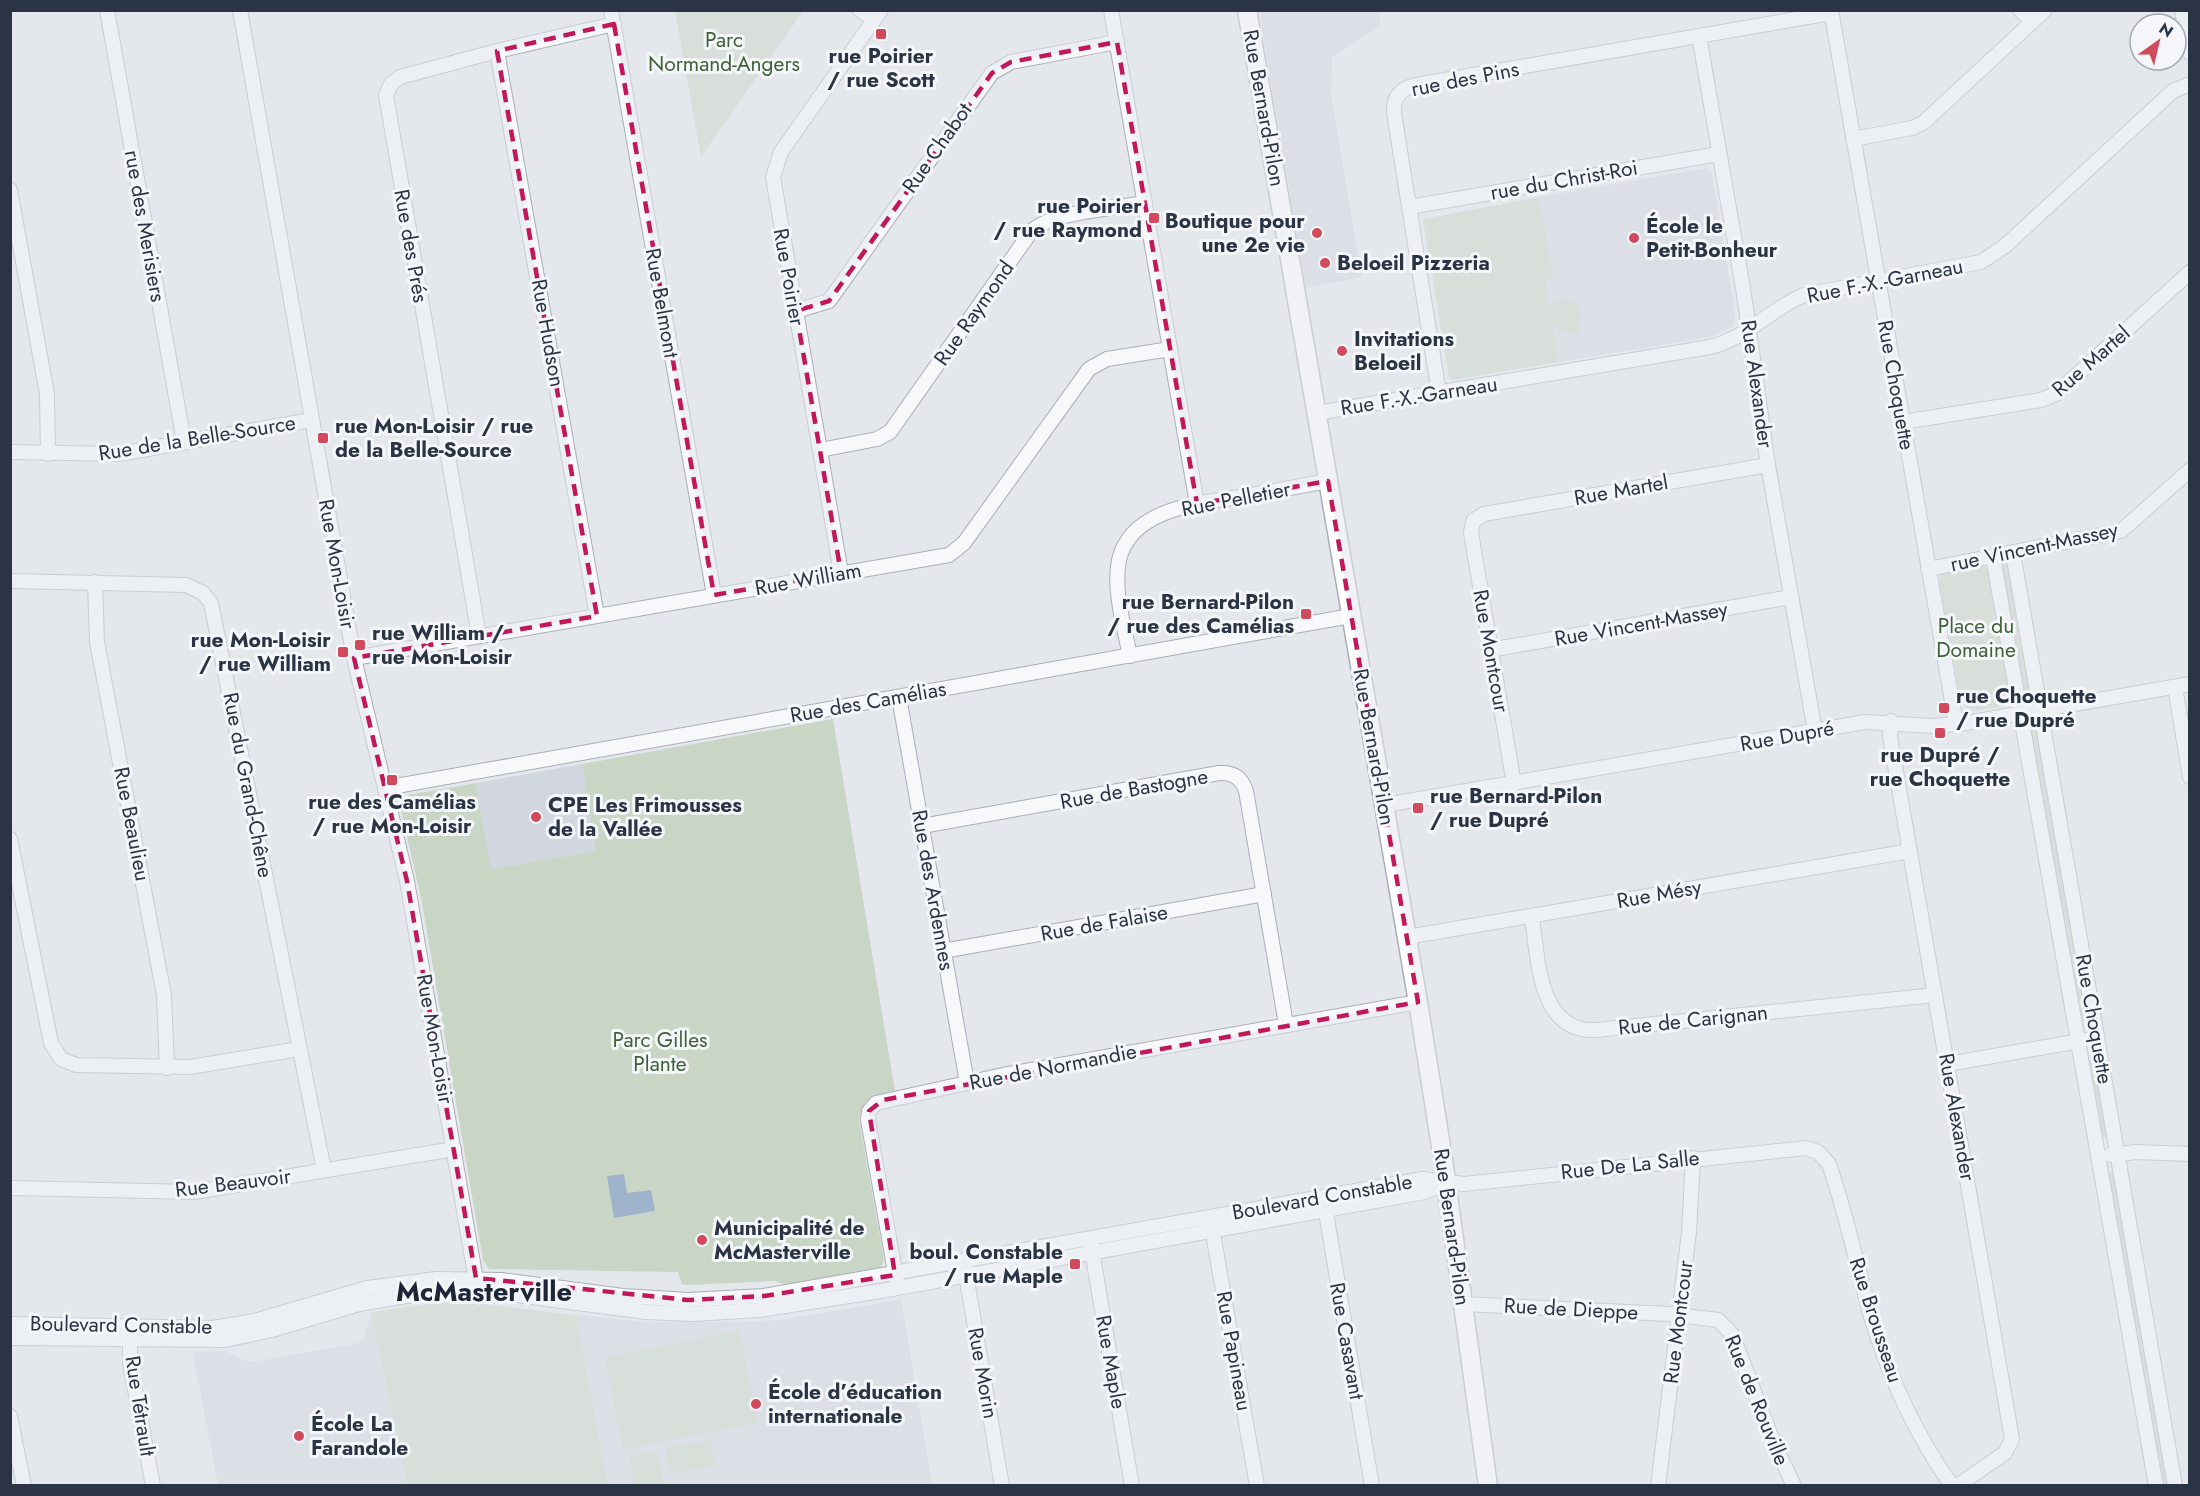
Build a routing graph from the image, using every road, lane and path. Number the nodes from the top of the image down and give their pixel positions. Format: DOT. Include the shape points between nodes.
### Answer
graph roads {
  1 [pos="107,10"];
  2 [pos="240,10"];
  3 [pos="860,10"];
  4 [pos="1112,10"];
  5 [pos="1247,10"];
  6 [pos="2020,10"];
  7 [pos="2045,10"];
  8 [pos="2182,10"];
  9 [pos="1831,12"];
  10 [pos="878,15"];
  11 [pos="613,17"];
  12 [pos="2032,22"];
  13 [pos="1698,36"];
  14 [pos="1116,42"];
  15 [pos="496,51"];
  16 [pos="2190,53"];
  17 [pos="2190,84"];
  18 [pos="1853,139"];
  19 [pos="1719,154"];
  20 [pos="10,190"];
  21 [pos="1145,203"];
  22 [pos="1409,207"];
  23 [pos="2190,272"];
  24 [pos="1878,281"];
  25 [pos="796,310"];
  26 [pos="1748,330"];
  27 [pos="1170,349"];
  28 [pos="1439,393"];
  29 [pos="1317,413"];
  30 [pos="311,420"];
  31 [pos="1903,422"];
  32 [pos="184,442"];
  33 [pos="820,450"];
  34 [pos="10,452"];
  35 [pos="48,454"];
  36 [pos="1768,465"];
  37 [pos="2190,470"];
  38 [pos="1328,481"];
  39 [pos="1197,504"];
  40 [pos="1475,519"];
  41 [pos="2013,553"];
  42 [pos="1993,557"];
  43 [pos="1928,568"];
  44 [pos="841,573"];
  45 [pos="10,581"];
  46 [pos="95,582"];
  47 [pos="714,595"];
  48 [pos="1791,597"];
  49 [pos="597,616"];
  50 [pos="1351,616"];
  51 [pos="479,636"];
  52 [pos="1491,650"];
  53 [pos="1130,656"];
  54 [pos="354,658"];
  55 [pos="2190,684"];
  56 [pos="2175,687"];
  57 [pos="899,697"];
  58 [pos="2040,710"];
  59 [pos="2021,713"];
  60 [pos="1891,721"];
  61 [pos="1956,724"];
  62 [pos="1815,731"];
  63 [pos="2190,777"];
  64 [pos="1514,784"];
  65 [pos="385,788"];
  66 [pos="1385,805"];
  67 [pos="922,826"];
  68 [pos="10,839"];
  69 [pos="1910,850"];
  70 [pos="1264,894"];
  71 [pos="1532,916"];
  72 [pos="1407,937"];
  73 [pos="944,951"];
  74 [pos="1935,995"];
  75 [pos="1418,1002"];
  76 [pos="1287,1024"];
  77 [pos="2097,1038"];
  78 [pos="2078,1041"];
  79 [pos="299,1049"];
  80 [pos="1948,1064"];
  81 [pos="167,1068"];
  82 [pos="967,1083"];
  83 [pos="454,1149"];
  84 [pos="1814,1150"];
  85 [pos="2117,1154"];
  86 [pos="2190,1154"];
  87 [pos="2099,1157"];
  88 [pos="1693,1158"];
  89 [pos="324,1170"];
  90 [pos="1446,1183"];
  91 [pos="10,1188"];
  92 [pos="1324,1203"];
  93 [pos="1211,1223"];
  94 [pos="1090,1238"];
  95 [pos="1093,1253"];
  96 [pos="964,1261"];
  97 [pos="966,1276"];
  98 [pos="896,1281"];
  99 [pos="477,1285"];
  100 [pos="1462,1304"];
  101 [pos="1680,1315"];
  102 [pos="10,1324"];
  103 [pos="130,1334"];
  104 [pos="10,1338"];
  105 [pos="10,1416"];
  106 [pos="24,1485"];
  107 [pos="153,1485"];
  108 [pos="1002,1485"];
  109 [pos="1132,1485"];
  110 [pos="1257,1485"];
  111 [pos="1372,1485"];
  112 [pos="1488,1485"];
  113 [pos="1658,1485"];
  114 [pos="1794,1485"];
  115 [pos="1952,1485"];
  116 [pos="1957,1485"];
  117 [pos="2156,1485"];
  118 [pos="2175,1485"];
  1 -- 32 [label="street, rue des Merisiers"];
  2 -- 30 [label="street, Rue Mon-Loisir"];
  3 -- 10 [label="street"];
  4 -- 14 [label="street"];
  5 -- 29 [label="main road, Rue Bernard-Pilon"];
  6 -- 12 [label="street"];
  7 -- 12 [label="street"];
  8 -- 16 [label="street"];
  9 -- 13 [label="street, rue des Pins"];
  9 -- 18 [label="street, Rue Choquette"];
  10 -- 25 [label="street, Rue Poirier" via="774,166 773,182"];
  11 -- 15 [label="street, Rue des Prés"];
  11 -- 47 [label="street, Rue Belmont"];
  12 -- 18 [label="street" via="1922,125"];
  13 -- 19 [label="street, Rue Alexander"];
  13 -- 22 [label="street, rue des Pins" via="1406,88 1398,95 1393,109"];
  14 -- 21 [label="street"];
  14 -- 25 [label="street, Rue Chabot" via="1011,62 996,69 829,302"];
  15 -- 49 [label="street, Rue Hudson"];
  15 -- 51 [label="street, Rue des Prés" via="400,77 391,84 386,99"];
  17 -- 24 [label="street, Rue F.-X.-Garneau" via="2173,91 1992,256 1968,266"];
  18 -- 24 [label="street, Rue Choquette"];
  19 -- 22 [label="street, rue du Christ-Roi"];
  19 -- 26 [label="street, Rue Alexander"];
  20 -- 35 [label="street" via="47,394"];
  21 -- 27 [label="street"];
  21 -- 33 [label="street, Rue Raymond" via="1040,224 890,432 877,439"];
  22 -- 28 [label="street, rue des Pins"];
  23 -- 31 [label="street, Rue Martel" via="2056,394 2040,400"];
  24 -- 26 [label="street, Rue F.-X.-Garneau" via="1804,295"];
  24 -- 31 [label="street, Rue Choquette"];
  25 -- 33 [label="street, Rue Poirier"];
  26 -- 28 [label="street, Rue F.-X.-Garneau" via="1710,347"];
  26 -- 36 [label="street, Rue Alexander"];
  27 -- 39 [label="street"];
  27 -- 44 [label="street, Rue William" via="1102,360 1089,369 957,551"];
  28 -- 29 [label="street, Rue F.-X.-Garneau"];
  29 -- 38 [label="main road, Rue Bernard-Pilon"];
  30 -- 32 [label="street, Rue de la Belle-Source"];
  30 -- 54 [label="street, Rue Mon-Loisir"];
  31 -- 43 [label="street, Rue Choquette"];
  32 -- 35 [label="street, Rue de la Belle-Source" via="119,454"];
  33 -- 44 [label="street, Rue Poirier"];
  34 -- 35 [label="street, Rue de la Belle-Source"];
  36 -- 40 [label="street, Rue Martel" via="1484,514"];
  36 -- 48 [label="street, Rue Alexander"];
  37 -- 41 [label="street, rue Vincent-Massey" via="2121,531"];
  38 -- 39 [label="street, Rue Pelletier"];
  38 -- 50 [label="main road, Rue Bernard-Pilon"];
  39 -- 53 [label="street, Rue Pelletier" via="1147,523 1132,534 1122,550 1118,580"];
  40 -- 52 [label="street, Rue Montcour" via="1470,534"];
  41 -- 42 [label="street, rue Vincent-Massey"];
  41 -- 58 [label="street, Rue Choquette"];
  42 -- 43 [label="street, rue Vincent-Massey"];
  42 -- 59 [label="street, Rue Choquette"];
  43 -- 61 [label="street, Rue Choquette"];
  44 -- 47 [label="street, Rue William"];
  45 -- 46 [label="street, Rue du Grand-Chêne"];
  46 -- 79 [label="street, Rue du Grand-Chêne" via="191,586 206,596 213,608"];
  46 -- 81 [label="street, Rue Beaulieu" via="97,642 166,1003"];
  47 -- 49 [label="street, Rue William"];
  48 -- 52 [label="street, Rue Vincent-Massey"];
  48 -- 62 [label="street, Rue Alexander"];
  49 -- 51 [label="street, Rue William"];
  50 -- 53 [label="street, Rue des Camélias"];
  50 -- 66 [label="main road, Rue Bernard-Pilon"];
  51 -- 54 [label="street, Rue William"];
  52 -- 64 [label="street, Rue Montcour"];
  53 -- 57 [label="street, Rue des Camélias"];
  54 -- 65 [label="street, Rue Mon-Loisir"];
  55 -- 56 [label="street, Rue Dupré"];
  56 -- 58 [label="street, Rue Dupré"];
  56 -- 63 [label="street"];
  57 -- 65 [label="street, Rue des Camélias"];
  57 -- 67 [label="street, Rue des Ardennes"];
  58 -- 59 [label="street, Rue Dupré"];
  58 -- 77 [label="street, Rue Choquette"];
  59 -- 61 [label="street, Rue Dupré"];
  59 -- 78 [label="street, Rue Choquette"];
  60 -- 61 [label="street, Rue Dupré"];
  60 -- 62 [label="street, Rue Dupré"];
  60 -- 69 [label="street, Rue Alexander" via="1890,737"];
  62 -- 64 [label="street, Rue Dupré"];
  64 -- 66 [label="street, Rue Dupré"];
  65 -- 83 [label="street, Rue Mon-Loisir" via="409,891"];
  66 -- 72 [label="main road, Rue Bernard-Pilon"];
  67 -- 70 [label="street, Rue de Bastogne" via="1227,773 1240,779 1245,788"];
  67 -- 73 [label="street, Rue des Ardennes"];
  68 -- 81 [label="street" via="56,1054 72,1064"];
  69 -- 71 [label="street, Rue Mésy"];
  69 -- 74 [label="street, Rue Alexander"];
  70 -- 73 [label="street, Rue de Falaise"];
  70 -- 76 [label="street, Rue de Bastogne"];
  71 -- 72 [label="street, Rue Mésy"];
  71 -- 74 [label="street, Rue de Carignan" via="1548,1002 1561,1019 1580,1029"];
  72 -- 75 [label="main road, Rue Bernard-Pilon"];
  73 -- 82 [label="street, Rue des Ardennes"];
  74 -- 80 [label="street, Rue Alexander"];
  75 -- 76 [label="street, Rue de Normandie"];
  75 -- 90 [label="main road, Rue Bernard-Pilon"];
  76 -- 82 [label="street, Rue de Normandie"];
  77 -- 78 [label="street"];
  77 -- 85 [label="street, Rue Choquette"];
  78 -- 80 [label="street"];
  78 -- 87 [label="street, Rue Choquette"];
  79 -- 81 [label="street"];
  79 -- 89 [label="street, Rue du Grand-Chêne"];
  80 -- 116 [label="street, Rue Alexander" via="2012,1439 2005,1453"];
  82 -- 98 [label="street, Rue de Normandie" via="883,1100 869,1111"];
  83 -- 89 [label="street, Rue Beauvoir"];
  83 -- 99 [label="street, Rue Mon-Loisir"];
  84 -- 88 [label="street, Rue De La Salle" via="1779,1149"];
  84 -- 115 [label="street, Rue Brousseau" via="1829,1164 1872,1320 1892,1376 1922,1439"];
  85 -- 86 [label="street"];
  85 -- 87 [label="street"];
  85 -- 118 [label="street, Rue Choquette"];
  87 -- 117 [label="street, Rue Choquette"];
  88 -- 90 [label="street, Rue De La Salle"];
  88 -- 101 [label="street, Rue Montcour"];
  89 -- 91 [label="street, Rue Beauvoir" via="195,1192"];
  90 -- 92 [label="street, Boulevard Constable" via="1425,1192"];
  90 -- 100 [label="main road, Rue Bernard-Pilon"];
  92 -- 93 [label="street, Boulevard Constable"];
  92 -- 111 [label="street, Rue Casavant"];
  93 -- 94 [label="street, Boulevard Constable"];
  93 -- 95 [label="street, Boulevard Constable"];
  93 -- 110 [label="street, Rue Papineau"];
  94 -- 95 [label="street, Rue Maple"];
  94 -- 96 [label="street, Boulevard Constable"];
  95 -- 97 [label="street, Boulevard Constable"];
  95 -- 109 [label="street, Rue Maple"];
  96 -- 97 [label="street, Rue Morin"];
  96 -- 98 [label="street, Boulevard Constable"];
  97 -- 98 [label="street, Boulevard Constable"];
  97 -- 108 [label="street, Rue Morin"];
  98 -- 99 [label="street, Boulevard Constable" via="781,1300 585,1299"];
  99 -- 103 [label="street, Boulevard Constable" via="359,1304 225,1340"];
  100 -- 101 [label="street, Rue de Dieppe"];
  100 -- 112 [label="main road, Rue Bernard-Pilon"];
  101 -- 113 [label="street, Rue Montcour"];
  101 -- 114 [label="street, Rue de Rouville" via="1714,1318 1731,1331"];
  102 -- 103 [label="street, Boulevard Constable"];
  103 -- 104 [label="street, Boulevard Constable"];
  103 -- 107 [label="street, Rue Tétrault" via="130,1363"];
  105 -- 106 [label="street"];
}
